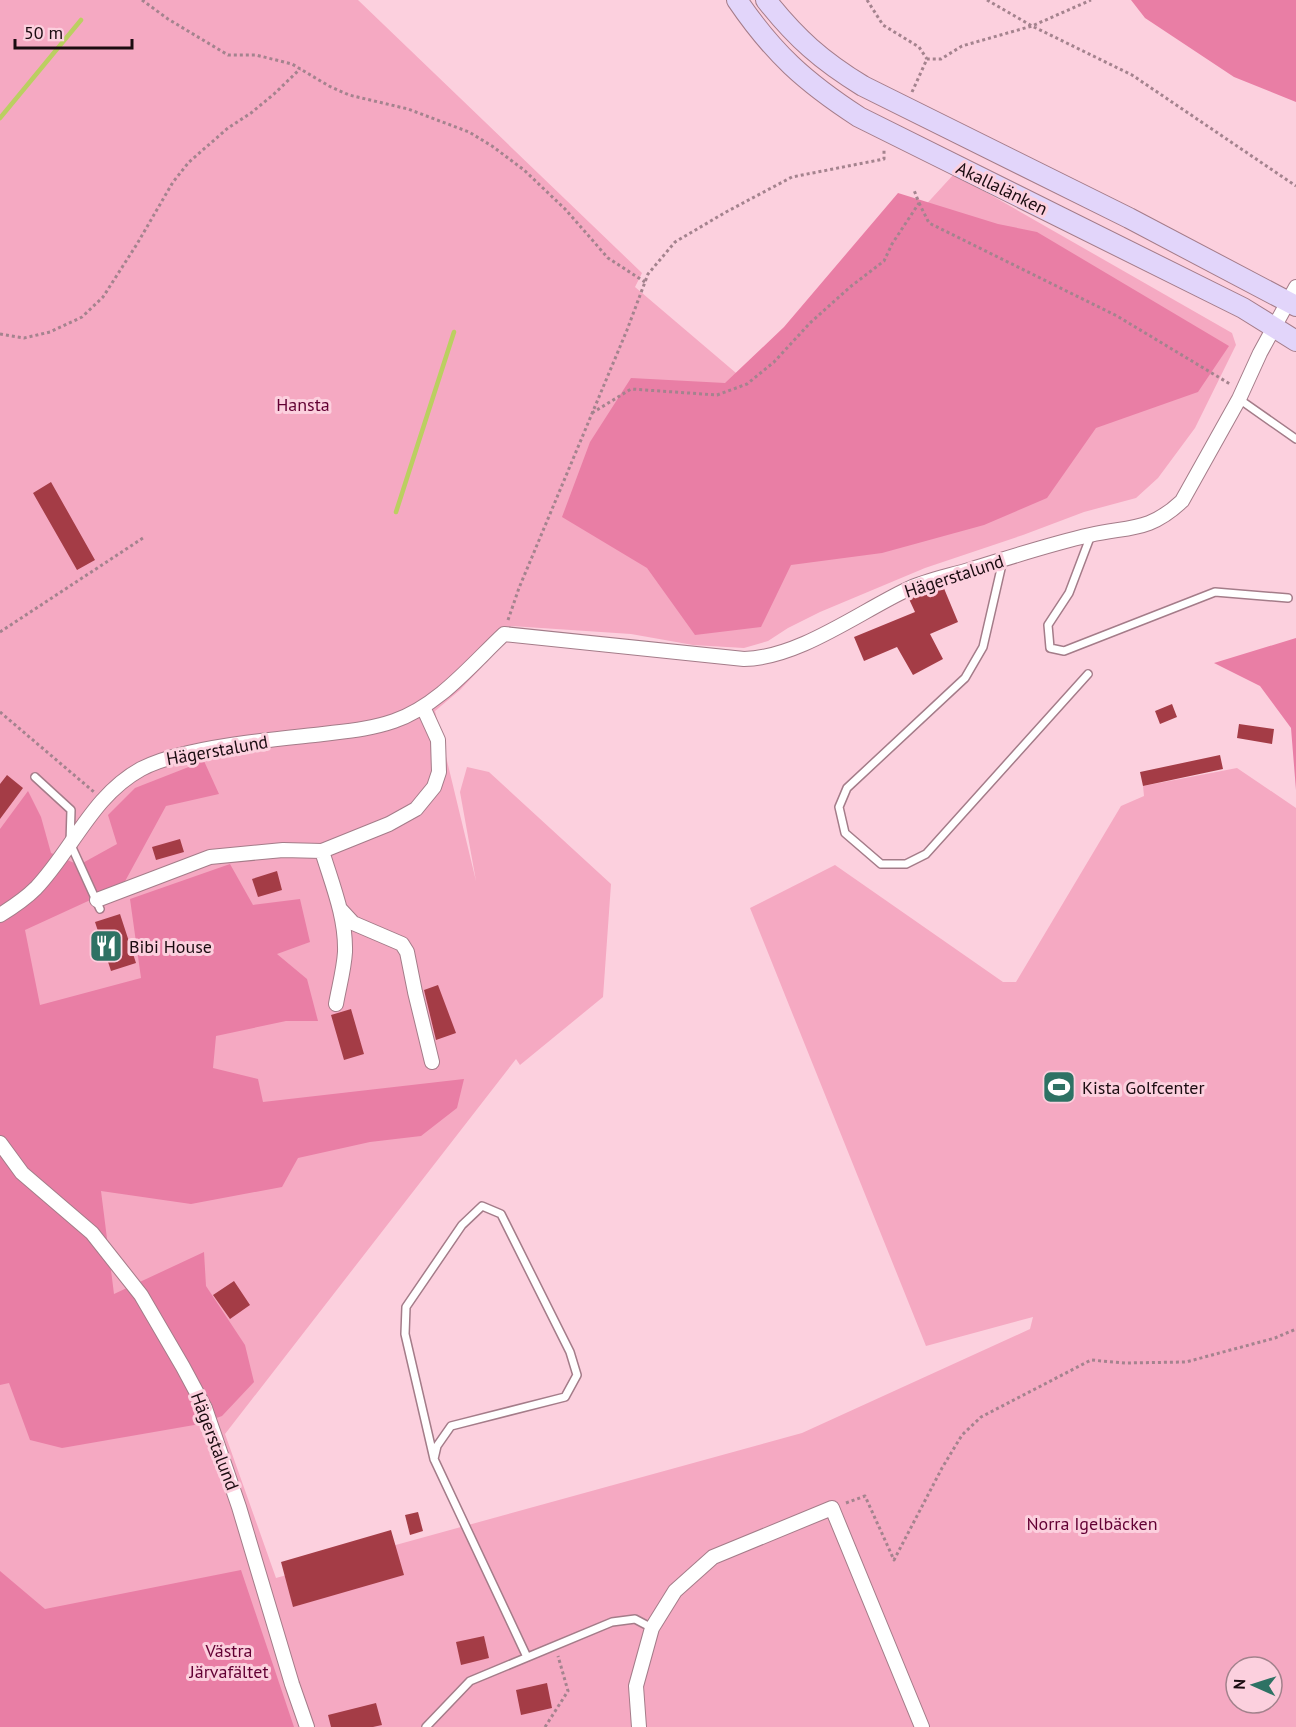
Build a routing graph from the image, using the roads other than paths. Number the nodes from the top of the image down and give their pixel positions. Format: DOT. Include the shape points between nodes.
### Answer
graph roads {
  1 [pos="737,0"];
  2 [pos="766,0"];
  3 [pos="1294,298"];
  4 [pos="1275,328"];
  5 [pos="1296,340"];
  6 [pos="1241,395"];
  7 [pos="1296,439"];
  8 [pos="1091,535"];
  9 [pos="1003,560"];
  10 [pos="1288,598"];
  11 [pos="1088,674"];
  12 [pos="423,707"];
  13 [pos="35,777"];
  14 [pos="70,843"];
  15 [pos="322,851"];
  16 [pos="98,905"];
  17 [pos="341,910"];
  18 [pos="0,915"];
  19 [pos="336,1004"];
  20 [pos="432,1062"];
  21 [pos="0,1143"];
  22 [pos="434,1459"];
  23 [pos="652,1628"];
  24 [pos="526,1657"];
  25 [pos="307,1727"];
  26 [pos="426,1727"];
  27 [pos="639,1727"];
  28 [pos="922,1727"];
  1 -- 4 [label="main road, Akallalänken" via="773,48 798,73 859,117 1233,303"];
  2 -- 3 [label="main road, Akallalänken" via="805,44 863,86"];
  3 -- 4 [label="street, Hägerstalund"];
  4 -- 5 [label="main road, Akallalänken"];
  4 -- 6 [label="street, Hägerstalund"];
  6 -- 7 [label="lane"];
  6 -- 8 [label="street, Hägerstalund" via="1182,501 1153,523"];
  8 -- 9 [label="street, Hägerstalund"];
  8 -- 10 [label="lane" via="1069,593 1048,625 1050,648 1064,651 1215,592"];
  9 -- 11 [label="lane" via="983,647 965,678 847,788 839,807 845,833 881,864 906,864 926,854"];
  9 -- 12 [label="street, Hägerstalund" via="909,589 794,649 760,659 504,634"];
  12 -- 14 [label="street, Hägerstalund" via="396,721 366,728 212,747 159,760 121,782 102,800"];
  12 -- 15 [label="street" via="438,740 439,755 439,772 426,799 389,824"];
  13 -- 14 [label="lane" via="71,810"];
  14 -- 16 [label="lane"];
  14 -- 18 [label="street, Hägerstalund" via="36,889"];
  15 -- 16 [label="street" via="283,850 210,857"];
  15 -- 17 [label="street"];
  17 -- 19 [label="street" via="345,955"];
  17 -- 20 [label="street" via="353,923 402,944 407,952"];
  21 -- 25 [label="street, Hägerstalund" via="22,1173 92,1233 141,1295 200,1398 213,1427"];
  22 -- 22 [label="lane" via="405,1334 406,1307 462,1225 482,1206 501,1214 570,1352 577,1375 566,1397 451,1426 437,1446"];
  22 -- 24 [label="lane"];
  23 -- 24 [label="lane" via="635,1619 612,1622"];
  23 -- 27 [label="street" via="636,1686"];
  23 -- 28 [label="street" via="675,1591 713,1557 832,1508"];
  24 -- 26 [label="lane" via="470,1681"];
}
